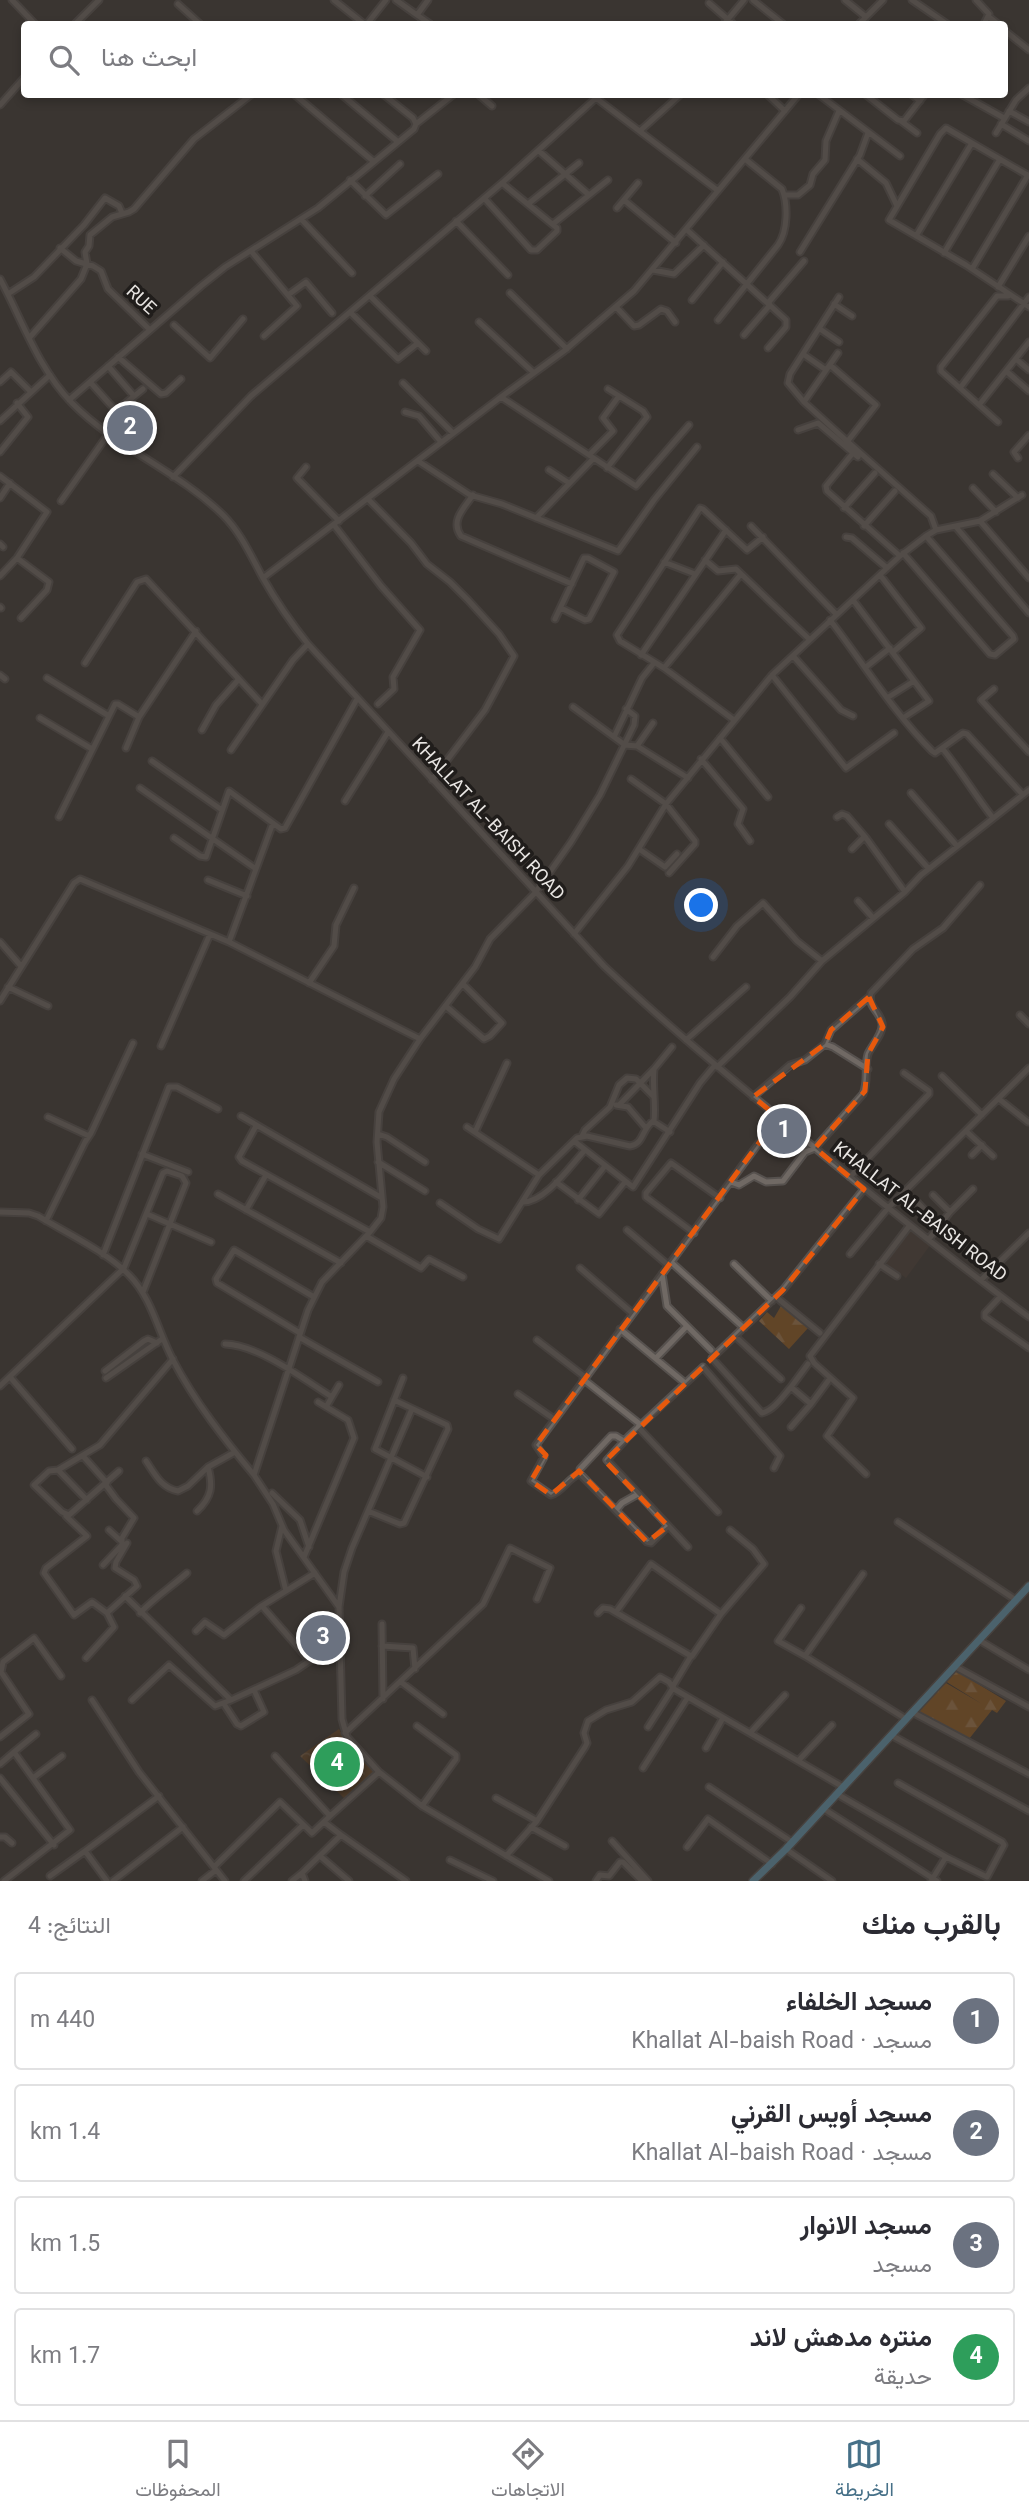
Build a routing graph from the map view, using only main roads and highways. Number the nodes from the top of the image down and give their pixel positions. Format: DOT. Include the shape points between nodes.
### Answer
graph roads {
  1 [pos="1029,1586"];
  2 [pos="753,1881"];
  1 -- 2 [label="main road"];
}
